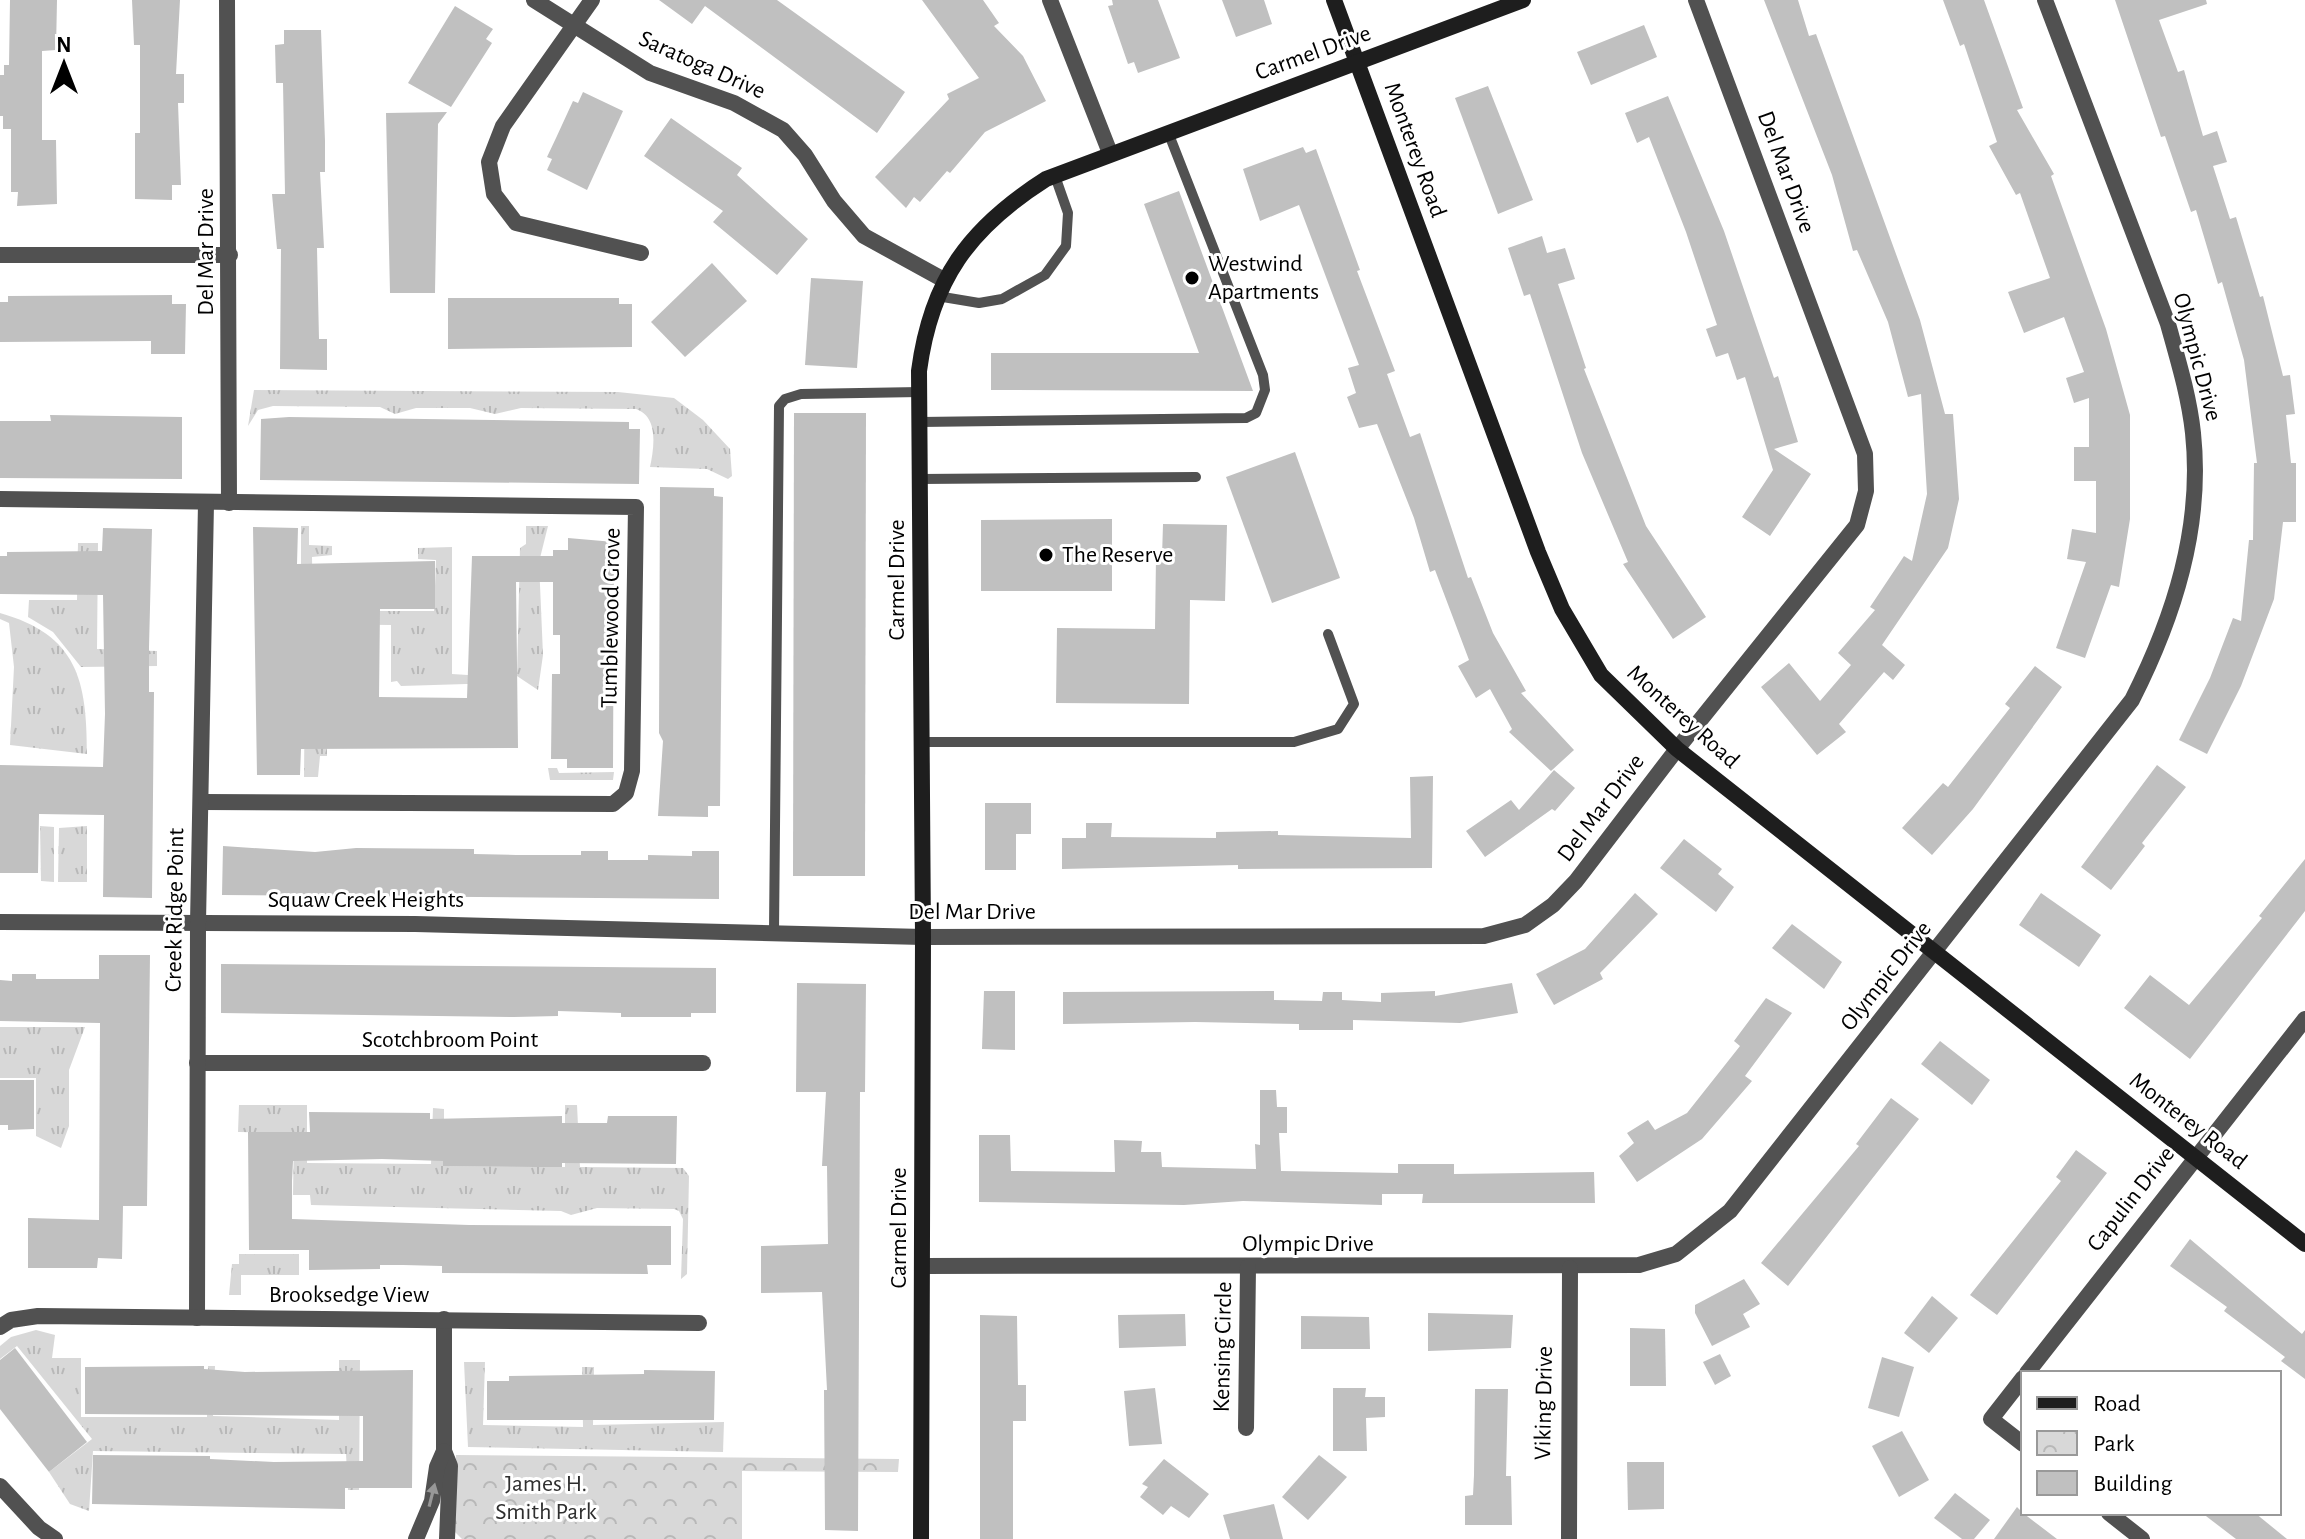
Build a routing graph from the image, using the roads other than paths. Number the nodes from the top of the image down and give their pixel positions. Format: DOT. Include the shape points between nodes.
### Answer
graph roads {
  1 [pos="227,0"];
  2 [pos="534,0"];
  3 [pos="592,0"];
  4 [pos="1050,0"];
  5 [pos="1334,0"];
  6 [pos="1523,0"];
  7 [pos="1696,0"];
  8 [pos="2045,0"];
  9 [pos="572,27"];
  10 [pos="1357,63"];
  11 [pos="1168,132"];
  12 [pos="1110,153"];
  13 [pos="1055,176"];
  14 [pos="641,253"];
  15 [pos="0,255"];
  16 [pos="230,255"];
  17 [pos="944,280"];
  18 [pos="937,296"];
  19 [pos="920,392"];
  20 [pos="920,422"];
  21 [pos="1196,477"];
  22 [pos="920,479"];
  23 [pos="0,499"];
  24 [pos="206,503"];
  25 [pos="229,503"];
  26 [pos="1328,634"];
  27 [pos="922,742"];
  28 [pos="1677,749"];
  29 [pos="202,802"];
  30 [pos="0,922"];
  31 [pos="198,923"];
  32 [pos="731,932"];
  33 [pos="774,932"];
  34 [pos="923,937"];
  35 [pos="1935,953"];
  36 [pos="2305,1019"];
  37 [pos="197,1063"];
  38 [pos="703,1063"];
  39 [pos="2195,1156"];
  40 [pos="2305,1244"];
  41 [pos="923,1266"];
  42 [pos="1248,1267"];
  43 [pos="1570,1268"];
  44 [pos="197,1318"];
  45 [pos="444,1319"];
  46 [pos="699,1323"];
  47 [pos="0,1327"];
  48 [pos="2028,1371"];
  49 [pos="2021,1380"];
  50 [pos="1246,1428"];
  51 [pos="2021,1442"];
  52 [pos="444,1451"];
  53 [pos="0,1486"];
  54 [pos="2112,1515"];
  55 [pos="55,1539"];
  56 [pos="416,1539"];
  57 [pos="447,1539"];
  58 [pos="921,1539"];
  59 [pos="1569,1539"];
  60 [pos="2142,1539"];
  1 -- 16 [label="street, Del Mar Drive"];
  2 -- 9 [label="street, Saratoga Drive"];
  3 -- 9 [label="street"];
  4 -- 12 [label="street"];
  5 -- 10 [label="street, Monterey Road"];
  6 -- 10 [label="street, Carmel Drive"];
  7 -- 28 [label="street, Del Mar Drive" via="1865,454 1866,491 1857,525"];
  8 -- 35 [label="street, Olympic Drive" via="2168,324 2183,378 2193,433 2190,538 2163,636 2132,700"];
  9 -- 14 [label="street" via="503,126 489,162 494,194 516,223"];
  9 -- 17 [label="street, Saratoga Drive" via="650,73 734,103 783,130 864,236"];
  10 -- 11 [label="street, Carmel Drive"];
  10 -- 28 [label="street, Monterey Road" via="1562,609 1601,675"];
  11 -- 12 [label="street, Carmel Drive"];
  11 -- 20 [label="lane" via="1263,375 1265,390 1256,413 1246,418"];
  12 -- 13 [label="street, Carmel Drive"];
  13 -- 17 [label="street, Carmel Drive" via="1007,203 972,236"];
  13 -- 18 [label="lane" via="1068,213 1066,246 1045,275 1002,299 979,303"];
  15 -- 16 [label="street"];
  16 -- 25 [label="street, Del Mar Drive"];
  17 -- 18 [label="street, Carmel Drive"];
  18 -- 19 [label="street, Carmel Drive" via="923,338"];
  19 -- 20 [label="street, Carmel Drive"];
  19 -- 33 [label="lane" via="801,394 779,406"];
  20 -- 22 [label="street, Carmel Drive"];
  21 -- 22 [label="lane"];
  22 -- 27 [label="street, Carmel Drive"];
  23 -- 24 [label="street, Tumblewood Grove"];
  24 -- 25 [label="street, Tumblewood Grove"];
  24 -- 29 [label="street, Creek Ridge Point"];
  25 -- 29 [label="street, Tumblewood Grove" via="636,507 632,771 626,793 613,804"];
  26 -- 27 [label="lane" via="1354,704 1338,729 1294,742"];
  27 -- 34 [label="street, Carmel Drive"];
  28 -- 34 [label="street, Del Mar Drive" via="1553,905 1525,925 1484,936"];
  28 -- 35 [label="street, Monterey Road"];
  29 -- 31 [label="street, Creek Ridge Point"];
  30 -- 31 [label="street, Squaw Creek Heights"];
  31 -- 32 [label="street, Squaw Creek Heights"];
  31 -- 37 [label="street, Creek Ridge Point"];
  32 -- 33 [label="street, Del Mar Drive"];
  33 -- 34 [label="street, Del Mar Drive"];
  34 -- 41 [label="street, Carmel Drive"];
  35 -- 39 [label="street, Monterey Road"];
  35 -- 43 [label="street, Olympic Drive" via="1730,1211 1704,1235 1676,1254 1639,1265"];
  36 -- 39 [label="street, Capulin Drive"];
  37 -- 38 [label="street, Scotchbroom Point"];
  37 -- 44 [label="street, Creek Ridge Point"];
  39 -- 40 [label="street, Monterey Road"];
  39 -- 48 [label="street, Capulin Drive"];
  41 -- 42 [label="street, Olympic Drive"];
  41 -- 58 [label="street, Carmel Drive"];
  42 -- 43 [label="street, Olympic Drive"];
  42 -- 50 [label="street, Kensing Circle"];
  43 -- 59 [label="street, Viking Drive"];
  44 -- 45 [label="street, Brooksedge View"];
  44 -- 47 [label="street, Brooksedge View" via="28,1316"];
  45 -- 46 [label="street, Brooksedge View"];
  45 -- 52 [label="street"];
  49 -- 51 [label="street, Capulin Drive" via="1991,1419"];
  56 -- 52 [label="street, one-way"];
  52 -- 57 [label="street" via="450,1466"];
  53 -- 55 [label="street"];
  54 -- 60 [label="street"];
}
